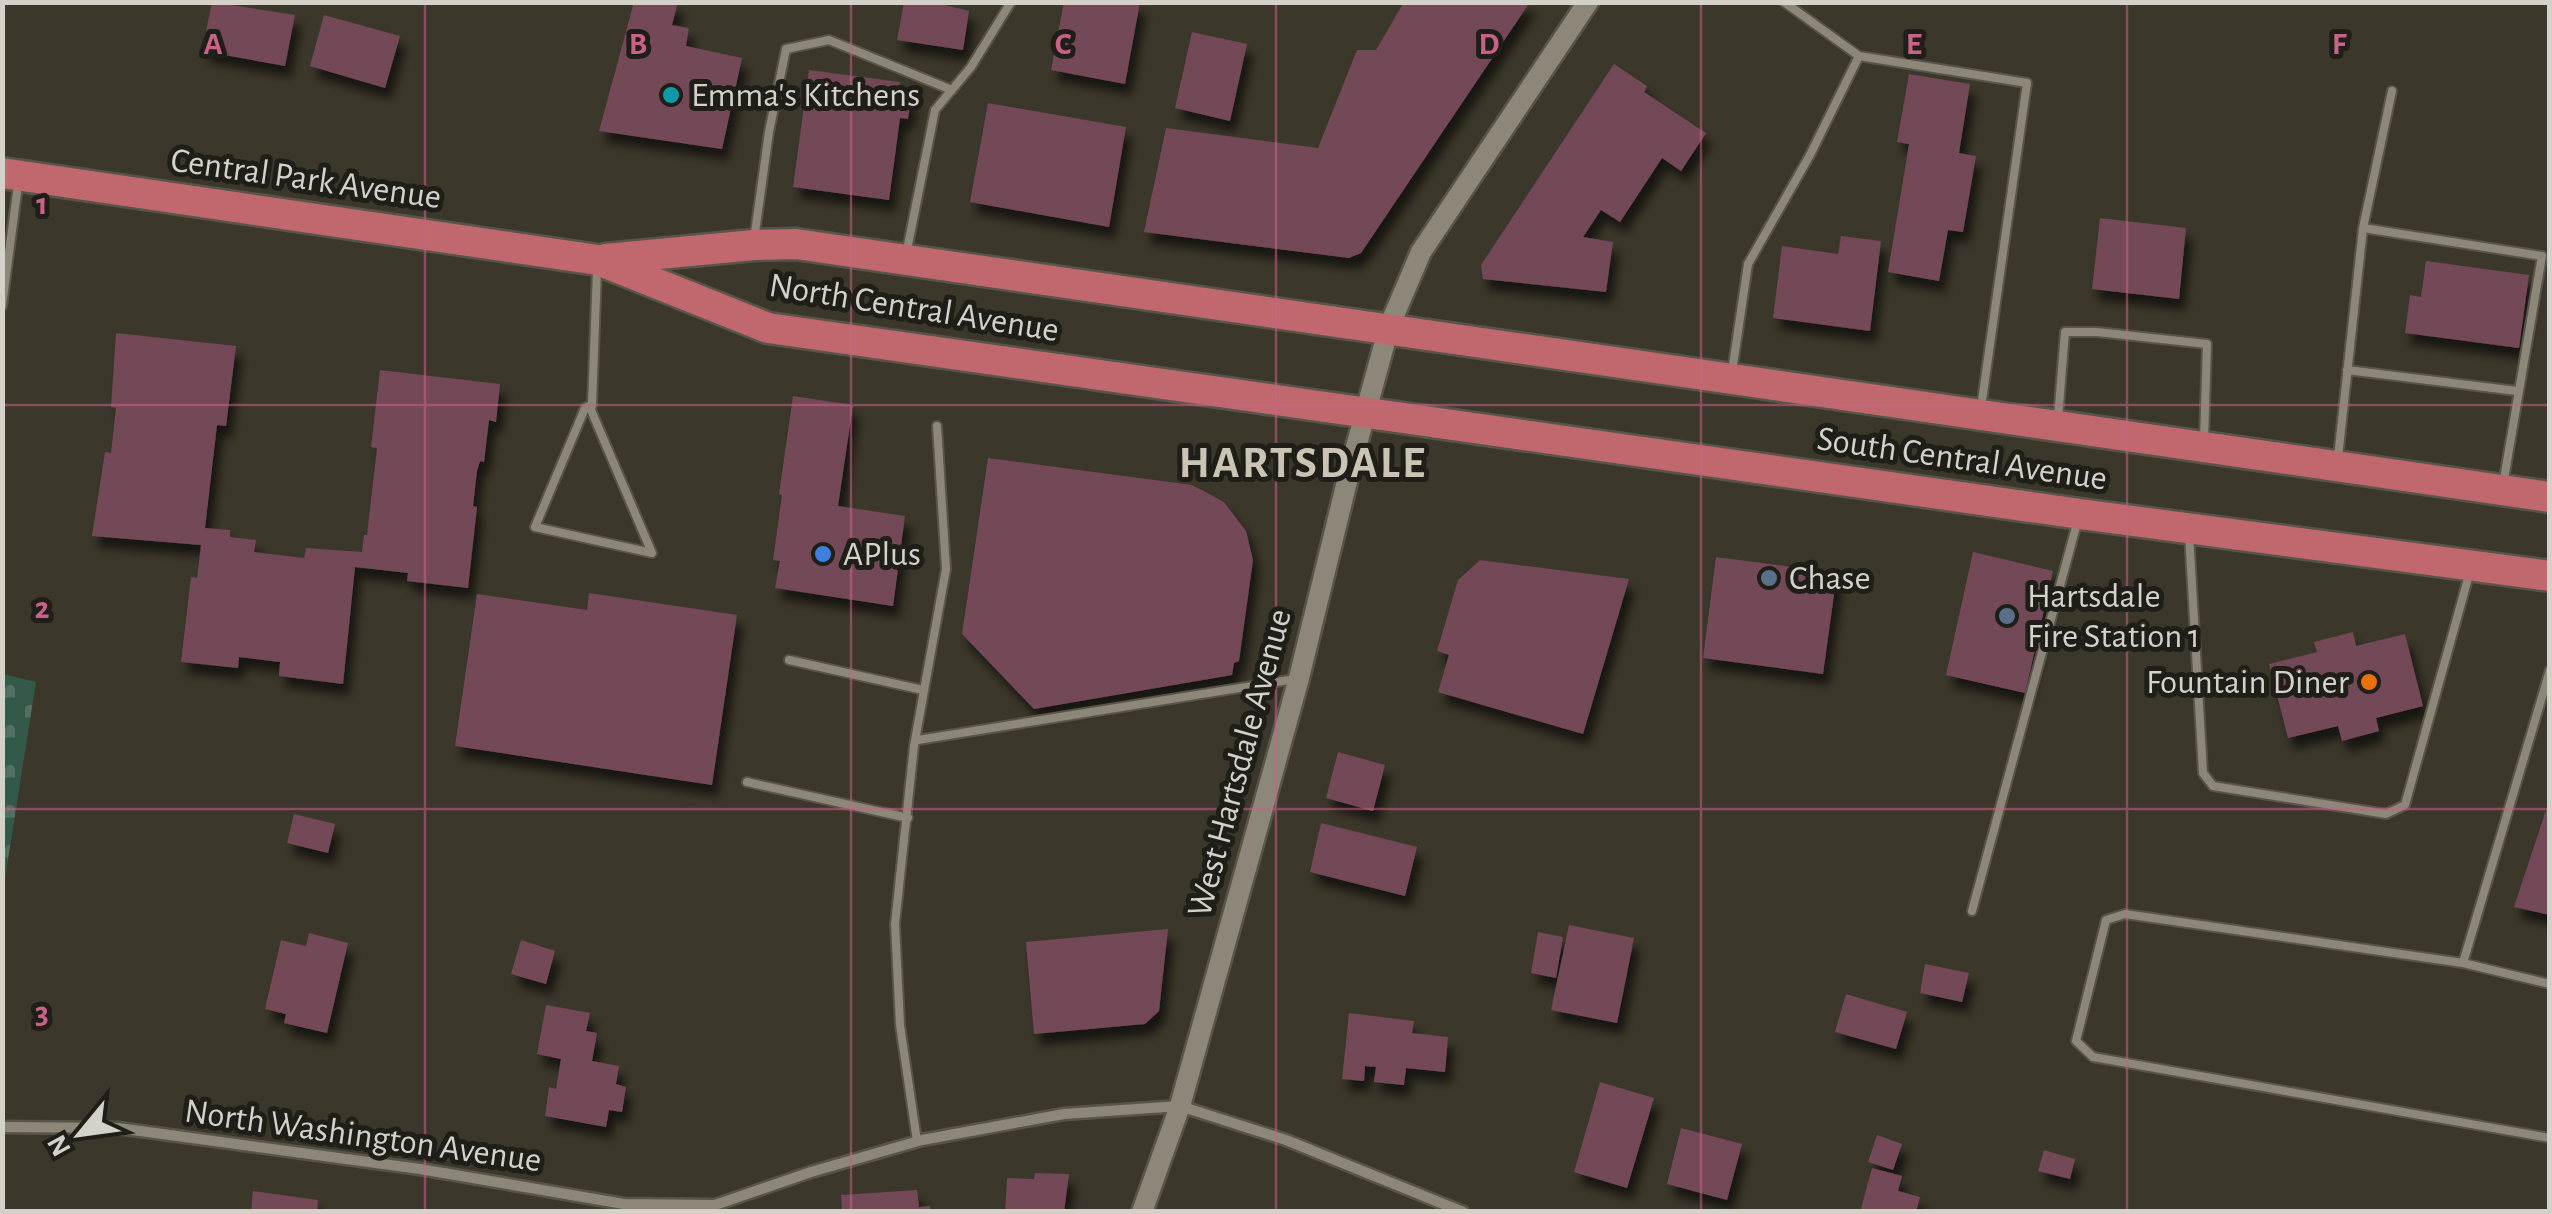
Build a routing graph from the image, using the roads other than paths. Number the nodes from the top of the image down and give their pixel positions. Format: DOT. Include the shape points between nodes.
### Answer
graph roads {
  1 [pos="1010,2"];
  2 [pos="1588,2"];
  3 [pos="1784,2"];
  4 [pos="1859,56"];
  5 [pos="952,90"];
  6 [pos="2392,91"];
  7 [pos="11,174"];
  8 [pos="2364,228"];
  9 [pos="754,245"];
  10 [pos="905,259"];
  11 [pos="598,260"];
  12 [pos="2,306"];
  13 [pos="1389,327"];
  14 [pos="2346,370"];
  15 [pos="1732,377"];
  16 [pos="2518,391"];
  17 [pos="592,405"];
  18 [pos="1365,412"];
  19 [pos="1980,413"];
  20 [pos="2057,424"];
  21 [pos="937,426"];
  22 [pos="2204,446"];
  23 [pos="2337,465"];
  24 [pos="2502,490"];
  25 [pos="2550,497"];
  26 [pos="2080,514"];
  27 [pos="2188,527"];
  28 [pos="2471,566"];
  29 [pos="2550,576"];
  30 [pos="789,660"];
  31 [pos="2550,670"];
  32 [pos="1299,678"];
  33 [pos="923,690"];
  34 [pos="918,740"];
  35 [pos="747,782"];
  36 [pos="908,818"];
  37 [pos="1972,911"];
  38 [pos="2463,964"];
  39 [pos="2550,984"];
  40 [pos="1180,1106"];
  41 [pos="2,1127"];
  42 [pos="2550,1138"];
  43 [pos="916,1141"];
  44 [pos="716,1208"];
  45 [pos="1142,1212"];
  46 [pos="1463,1212"];
  1 -- 5 [label="lane"];
  2 -- 13 [label="main road, West Hartsdale Avenue" via="1421,252"];
  3 -- 4 [label="lane"];
  4 -- 15 [label="lane" via="1748,264"];
  4 -- 19 [label="lane" via="2027,83"];
  5 -- 9 [label="lane" via="830,40 786,48"];
  5 -- 10 [label="lane" via="935,110"];
  6 -- 8 [label="lane"];
  7 -- 11 [label="main road, Central Park Avenue"];
  7 -- 12 [label="lane"];
  8 -- 14 [label="lane"];
  8 -- 16 [label="lane" via="2542,256"];
  9 -- 10 [label="main road, North Central Avenue"];
  9 -- 11 [label="main road, North Central Avenue"];
  10 -- 13 [label="main road, North Central Avenue"];
  11 -- 17 [label="lane"];
  11 -- 18 [label="main road, North Central Avenue" via="768,328"];
  13 -- 15 [label="main road, South Central Avenue"];
  13 -- 18 [label="main road, West Hartsdale Avenue"];
  14 -- 16 [label="lane"];
  14 -- 23 [label="lane"];
  15 -- 19 [label="main road, South Central Avenue"];
  16 -- 24 [label="lane"];
  17 -- 17 [label="lane" via="591,410 652,554 535,527 585,408"];
  18 -- 26 [label="main road, South Central Avenue"];
  18 -- 32 [label="main road, West Hartsdale Avenue"];
  19 -- 20 [label="main road, South Central Avenue"];
  20 -- 22 [label="main road, South Central Avenue"];
  20 -- 22 [label="lane" via="2065,332 2207,344"];
  21 -- 33 [label="lane" via="946,569"];
  22 -- 23 [label="main road, South Central Avenue"];
  23 -- 24 [label="main road, South Central Avenue"];
  24 -- 25 [label="main road, South Central Avenue"];
  26 -- 27 [label="main road, South Central Avenue"];
  26 -- 37 [label="lane"];
  27 -- 28 [label="main road, South Central Avenue"];
  27 -- 28 [label="lane" via="2203,772 2212,786 2386,814 2405,804"];
  28 -- 29 [label="main road, South Central Avenue"];
  30 -- 33 [label="lane"];
  31 -- 38 [label="lane"];
  32 -- 34 [label="lane"];
  32 -- 40 [label="main road, West Hartsdale Avenue"];
  33 -- 34 [label="lane"];
  34 -- 36 [label="lane"];
  35 -- 36 [label="lane"];
  36 -- 43 [label="lane" via="895,924"];
  38 -- 39 [label="lane"];
  38 -- 42 [label="lane" via="2125,914 2106,920 2076,1041 2093,1057"];
  40 -- 43 [label="street, North Washington Avenue" via="1064,1114"];
  40 -- 45 [label="main road, West Hartsdale Avenue"];
  40 -- 46 [label="street" via="1286,1140"];
  41 -- 44 [label="street, North Washington Avenue" via="118,1128 624,1204"];
  43 -- 44 [label="street, North Washington Avenue"];
}
